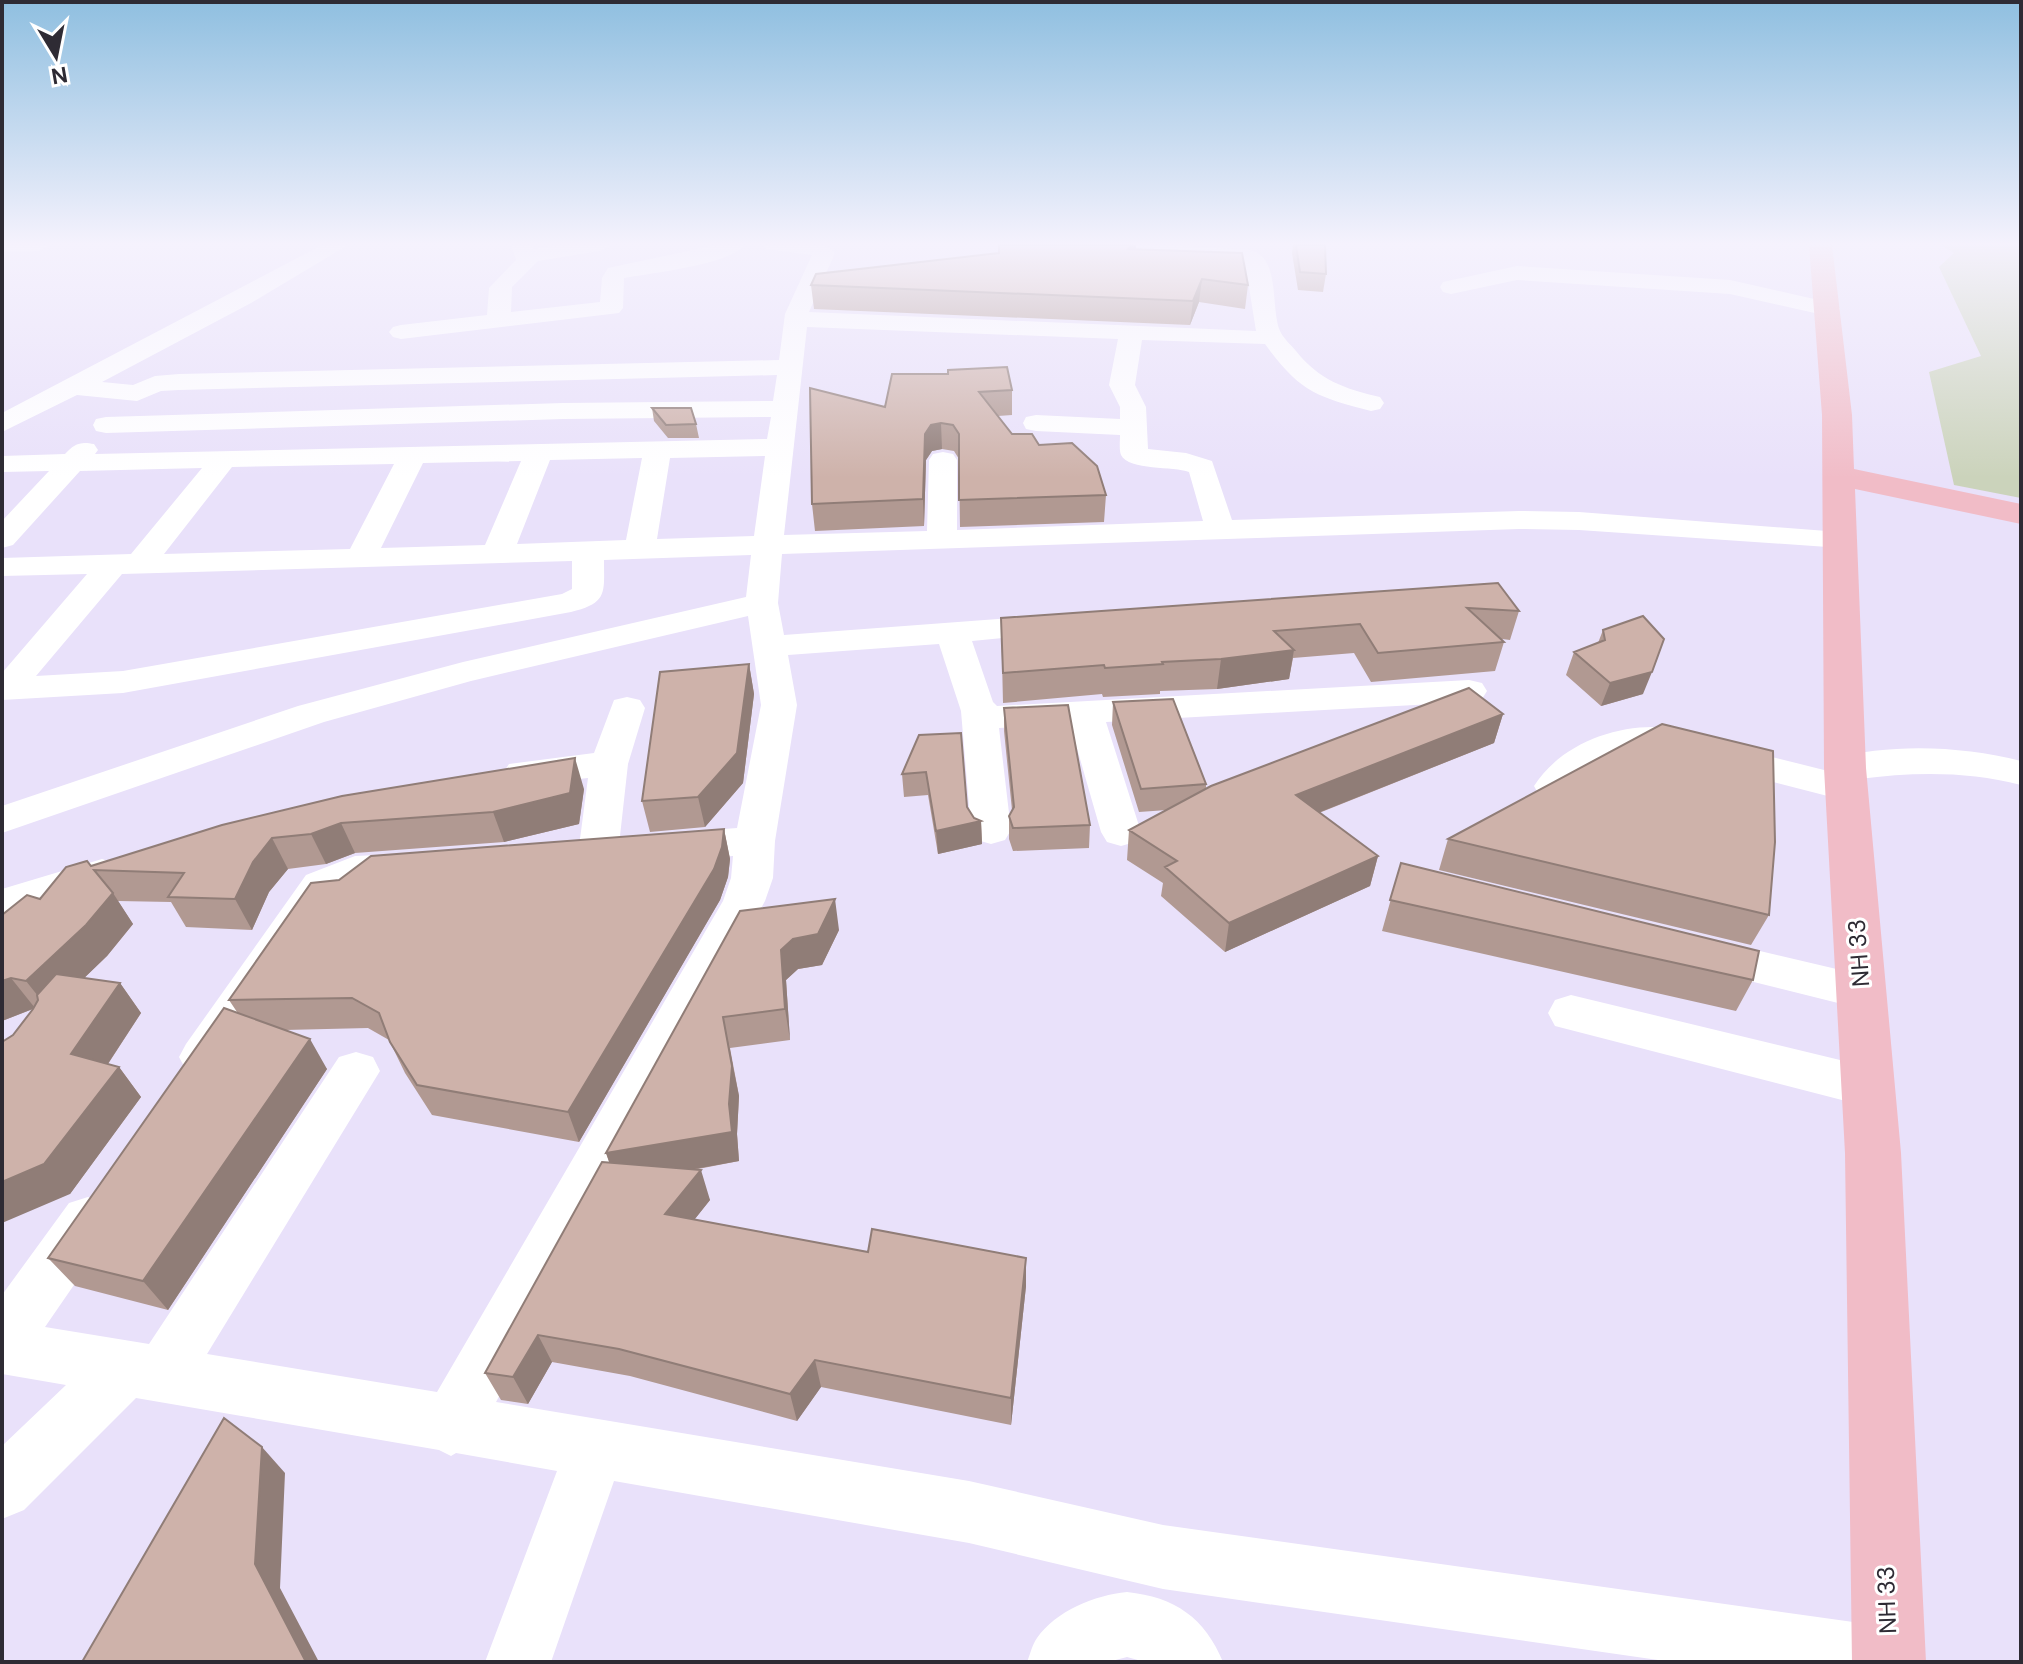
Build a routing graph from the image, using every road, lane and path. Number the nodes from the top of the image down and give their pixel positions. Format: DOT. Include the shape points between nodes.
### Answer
graph roads {
  1 [pos="194,323"];
  2 [pos="484,323"];
  3 [pos="609,323"];
  4 [pos="796,323"];
  5 [pos="890,323"];
  6 [pos="1268,323"];
  7 [pos="1829,323"];
  8 [pos="401,332"];
  9 [pos="1131,332"];
  10 [pos="1270,334"];
  11 [pos="605,350"];
  12 [pos="792,367"];
  13 [pos="76,387"];
  14 [pos="137,393"];
  15 [pos="44,403"];
  16 [pos="1371,403"];
  17 [pos="2,404"];
  18 [pos="786,409"];
  19 [pos="1036,423"];
  20 [pos="2,424"];
  21 [pos="106,425"];
  22 [pos="1132,428"];
  23 [pos="782,447"];
  24 [pos="658,449"];
  25 [pos="539,452"];
  26 [pos="413,455"];
  27 [pos="224,459"];
  28 [pos="943,460"];
  29 [pos="73,462"];
  30 [pos="2,464"];
  31 [pos="1840,476"];
  32 [pos="2021,514"];
  33 [pos="1220,529"];
  34 [pos="942,538"];
  35 [pos="2,539"];
  36 [pos="1842,539"];
  37 [pos="768,543"];
  38 [pos="640,549"];
  39 [pos="588,552"];
  40 [pos="497,554"];
  41 [pos="360,559"];
  42 [pos="126,564"];
  43 [pos="2,567"];
  44 [pos="762,603"];
  45 [pos="1078,623"];
  46 [pos="953,633"];
  47 [pos="771,646"];
  48 [pos="5,689"];
  49 [pos="1469,691"];
  50 [pos="627,708"];
  51 [pos="979,711"];
  52 [pos="1085,713"];
  53 [pos="609,764"];
  54 [pos="2021,773"];
  55 [pos="1846,778"];
  56 [pos="489,781"];
  57 [pos="1553,786"];
  58 [pos="2,820"];
  59 [pos="991,830"];
  60 [pos="1121,832"];
  61 [pos="755,841"];
  62 [pos="598,854"];
  63 [pos="555,856"];
  64 [pos="433,865"];
  65 [pos="134,866"];
  66 [pos="2,904"];
  67 [pos="1671,946"];
  68 [pos="1862,992"];
  69 [pos="1571,1013"];
  70 [pos="356,1071"];
  71 [pos="1869,1087"];
  72 [pos="181,1089"];
  73 [pos="109,1190"];
  74 [pos="2,1341"];
  75 [pos="2,1347"];
  76 [pos="144,1372"];
  77 [pos="451,1426"];
  78 [pos="595,1449"];
  79 [pos="2,1488"];
  80 [pos="1889,1661"];
  81 [pos="518,1662"];
  82 [pos="1060,1662"];
  83 [pos="1190,1662"];
  1 -- 13 [label="street"];
  2 -- 8 [label="street"];
  3 -- 11 [label="street"];
  4 -- 12 [label="street"];
  5 -- 9 [label="street"];
  6 -- 10 [label="street"];
  7 -- 31 [label="main road, NH 33"];
  9 -- 10 [label="street" via="1259,338"];
  9 -- 22 [label="street" via="1122,385 1133,407"];
  10 -- 16 [label="street" via="1309,383"];
  11 -- 12 [label="street"];
  11 -- 14 [label="street" via="155,384"];
  12 -- 18 [label="street"];
  13 -- 14 [label="street"];
  13 -- 15 [label="street"];
  14 -- 21 [label="street"];
  15 -- 17 [label="street"];
  15 -- 20 [label="street"];
  18 -- 21 [label="street"];
  18 -- 23 [label="street"];
  19 -- 22 [label="street"];
  21 -- 29 [label="street"];
  22 -- 33 [label="street" via="1133,449 1140,457 1202,467"];
  23 -- 24 [label="street"];
  23 -- 37 [label="street"];
  24 -- 25 [label="street"];
  24 -- 38 [label="street"];
  25 -- 26 [label="street"];
  25 -- 40 [label="street"];
  26 -- 27 [label="street"];
  26 -- 41 [label="street"];
  27 -- 29 [label="street"];
  27 -- 42 [label="street"];
  28 -- 34 [label="street"];
  29 -- 30 [label="street"];
  29 -- 35 [label="street"];
  31 -- 32 [label="main road"];
  31 -- 36 [label="main road, NH 33"];
  33 -- 34 [label="street"];
  33 -- 36 [label="street" via="1579,521"];
  34 -- 37 [label="street"];
  36 -- 55 [label="main road, NH 33"];
  37 -- 38 [label="street"];
  37 -- 44 [label="street"];
  38 -- 39 [label="street"];
  39 -- 40 [label="street"];
  39 -- 48 [label="street" via="588,594 571,602 123,682"];
  40 -- 41 [label="street"];
  41 -- 42 [label="street"];
  42 -- 43 [label="street"];
  42 -- 48 [label="street"];
  44 -- 47 [label="street"];
  44 -- 58 [label="street" via="463,672 311,714"];
  45 -- 46 [label="street"];
  46 -- 47 [label="street"];
  46 -- 51 [label="street"];
  47 -- 61 [label="street" via="779,705"];
  49 -- 52 [label="street"];
  50 -- 53 [label="street"];
  51 -- 52 [label="street" via="1009,717"];
  51 -- 59 [label="street"];
  52 -- 60 [label="street"];
  53 -- 56 [label="street"];
  53 -- 62 [label="street"];
  54 -- 55 [label="street" via="1949,760"];
  55 -- 57 [label="street" via="1629,737 1607,743"];
  55 -- 68 [label="main road, NH 33"];
  61 -- 62 [label="street"];
  61 -- 77 [label="street" via="744,901"];
  62 -- 63 [label="street"];
  64 -- 72 [label="street" via="355,871 321,885"];
  65 -- 66 [label="street"];
  67 -- 68 [label="street"];
  68 -- 71 [label="main road, NH 33"];
  69 -- 71 [label="street"];
  70 -- 76 [label="street"];
  71 -- 80 [label="main road, NH 33"];
  73 -- 74 [label="street"];
  75 -- 76 [label="street"];
  76 -- 77 [label="street" via="231,1411"];
  76 -- 79 [label="street"];
  77 -- 78 [label="street"];
  78 -- 80 [label="street" via="969,1512 1163,1557"];
  78 -- 81 [label="street"];
  82 -- 83 [label="street" via="1084,1639 1123,1623 1157,1629"];
}
